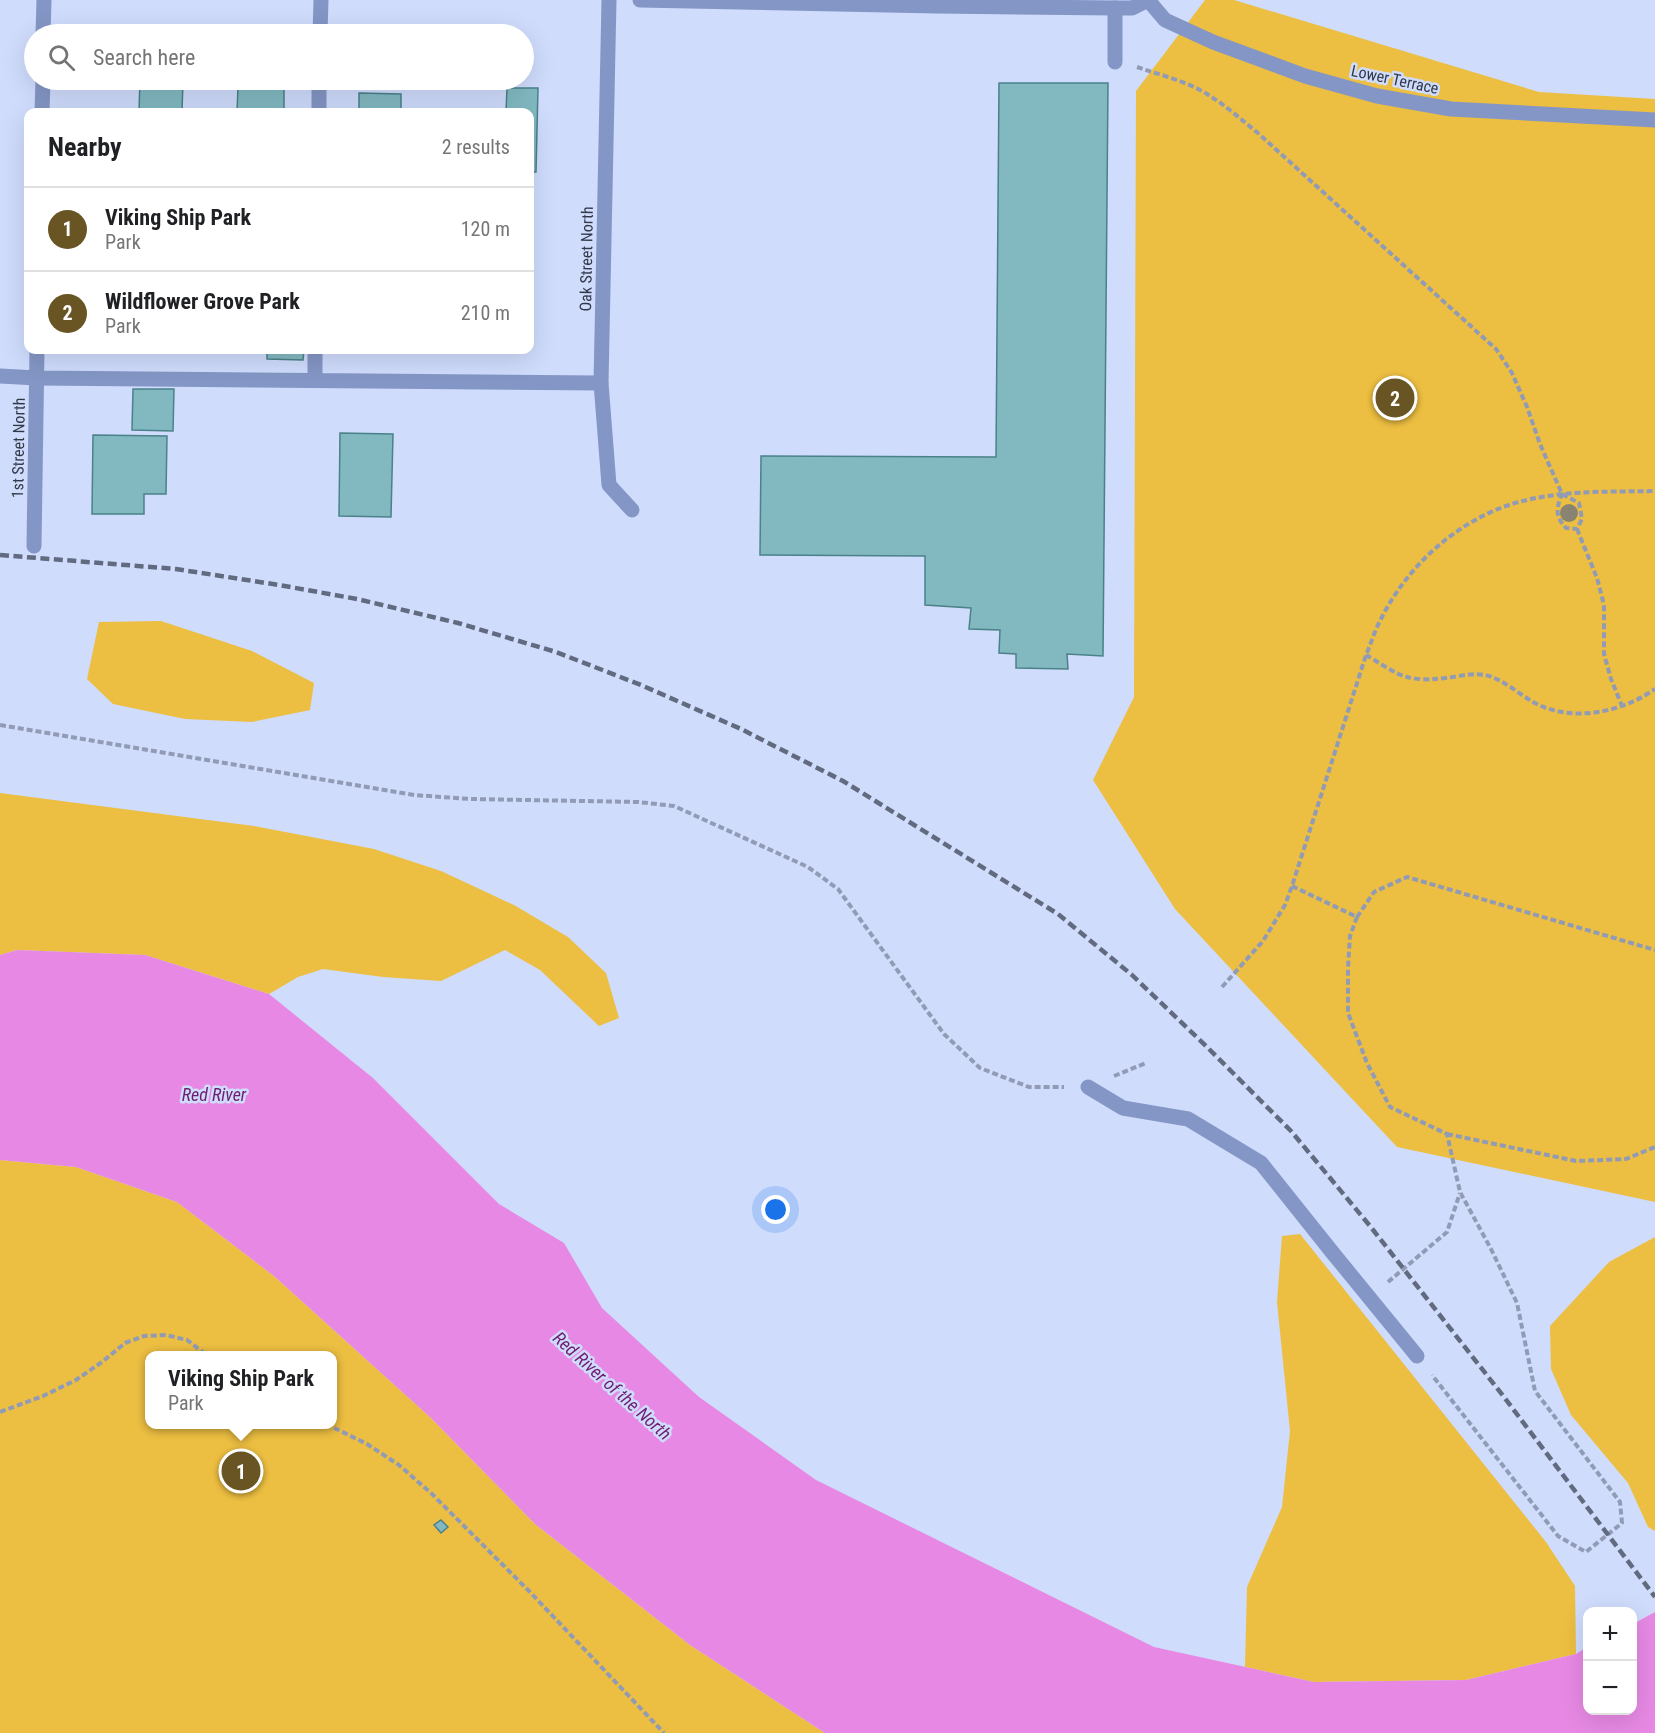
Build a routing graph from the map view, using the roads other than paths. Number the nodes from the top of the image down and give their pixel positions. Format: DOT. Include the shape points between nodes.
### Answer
graph roads {
  1 [pos="44,0"];
  2 [pos="321,0"];
  3 [pos="609,0"];
  4 [pos="640,0"];
  5 [pos="1148,0"];
  6 [pos="896,2"];
  7 [pos="1114,8"];
  8 [pos="43,24"];
  9 [pos="320,24"];
  10 [pos="1116,62"];
  11 [pos="42,90"];
  12 [pos="319,90"];
  13 [pos="42,108"];
  14 [pos="319,108"];
  15 [pos="1655,120"];
  16 [pos="38,354"];
  17 [pos="315,354"];
  18 [pos="0,376"];
  19 [pos="37,378"];
  20 [pos="315,380"];
  21 [pos="601,383"];
  22 [pos="632,510"];
  23 [pos="34,546"];
  24 [pos="1088,1087"];
  25 [pos="1416,1356"];
  1 -- 8 [label="street"];
  2 -- 9 [label="street"];
  3 -- 21 [label="street, Oak Street North"];
  4 -- 6 [label="street"];
  5 -- 7 [label="street" via="1132,8"];
  5 -- 15 [label="street, Lower Terrace" via="1166,20 1213,42 1305,76 1377,96 1451,109"];
  6 -- 7 [label="street"];
  7 -- 10 [label="street"];
  11 -- 13 [label="street"];
  12 -- 14 [label="street"];
  16 -- 19 [label="street, 1st Street North"];
  17 -- 20 [label="street"];
  18 -- 19 [label="street"];
  19 -- 20 [label="street"];
  19 -- 23 [label="street, 1st Street North"];
  20 -- 21 [label="street"];
  21 -- 22 [label="street, Oak Street North" via="609,485"];
  24 -- 25 [label="street" via="1123,1108 1188,1119 1261,1163"];
}
